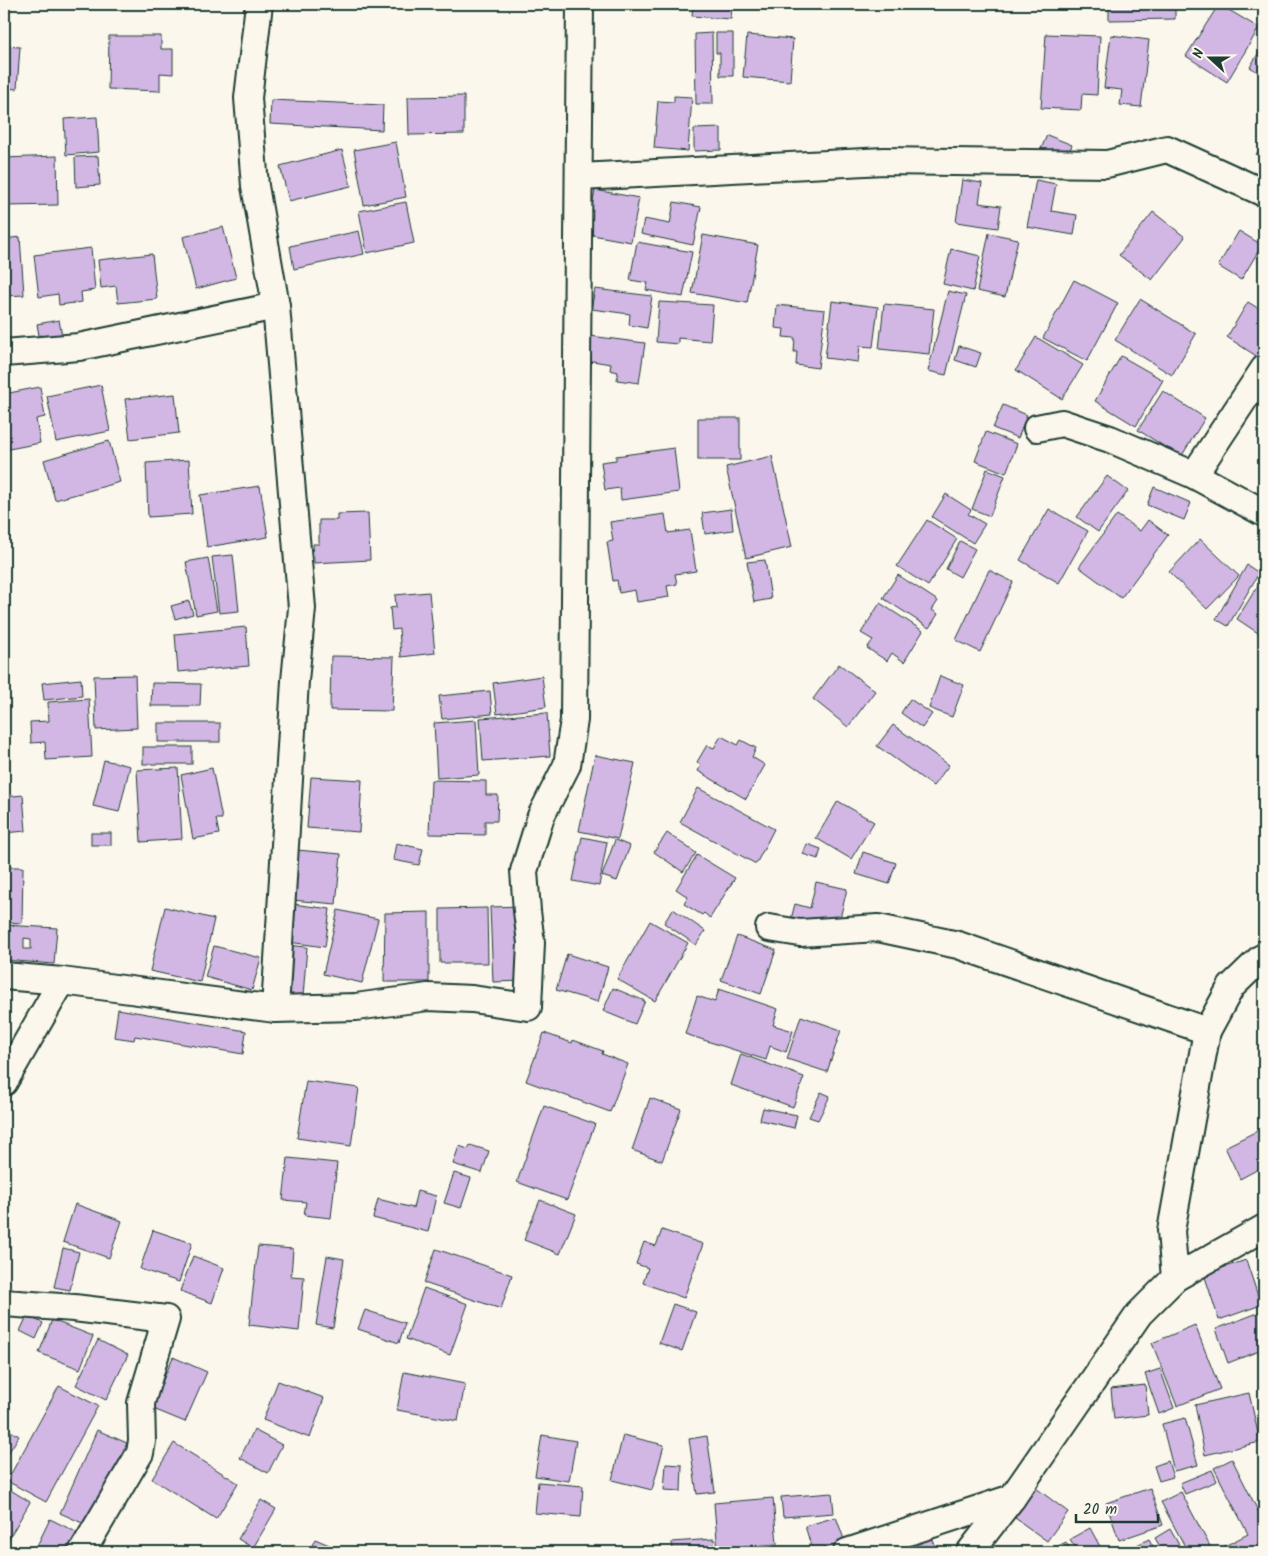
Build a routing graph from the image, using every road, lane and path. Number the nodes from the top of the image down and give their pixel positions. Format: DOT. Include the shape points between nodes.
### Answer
graph roads {
  1 [pos="259,4"];
  2 [pos="580,4"];
  3 [pos="580,177"];
  4 [pos="1264,193"];
  5 [pos="276,306"];
  6 [pos="4,352"];
  7 [pos="1264,369"];
  8 [pos="1037,428"];
  9 [pos="1194,475"];
  10 [pos="1264,513"];
  11 [pos="769,928"];
  12 [pos="1264,957"];
  13 [pos="4,976"];
  14 [pos="62,981"];
  15 [pos="275,1009"];
  16 [pos="1207,1031"];
  17 [pos="4,1082"];
  18 [pos="1261,1238"];
  19 [pos="1175,1278"];
  20 [pos="4,1303"];
  21 [pos="1012,1498"];
  22 [pos="82,1552"];
  23 [pos="847,1552"];
  24 [pos="970,1552"];
  1 -- 5 [label="street" via="248,98 255,186"];
  2 -- 3 [label="street"];
  3 -- 4 [label="street" via="884,161 1107,164 1167,149"];
  3 -- 15 [label="street" via="574,720 567,765 541,816 524,871 531,943 528,1007 428,996 356,1008"];
  5 -- 6 [label="street" via="79,347"];
  5 -- 15 [label="street" via="302,608"];
  7 -- 9 [label="street"];
  8 -- 9 [label="street" via="1062,423 1110,439"];
  9 -- 10 [label="street"];
  11 -- 16 [label="street" via="800,933 878,928 958,945"];
  12 -- 16 [label="street" via="1230,987"];
  13 -- 14 [label="street"];
  14 -- 15 [label="street"];
  14 -- 17 [label="street"];
  16 -- 19 [label="street" via="1172,1231"];
  18 -- 19 [label="street"];
  19 -- 21 [label="street" via="1139,1314"];
  20 -- 22 [label="street" via="166,1319 141,1403 140,1453"];
  21 -- 23 [label="street"];
  21 -- 24 [label="street"];
}
